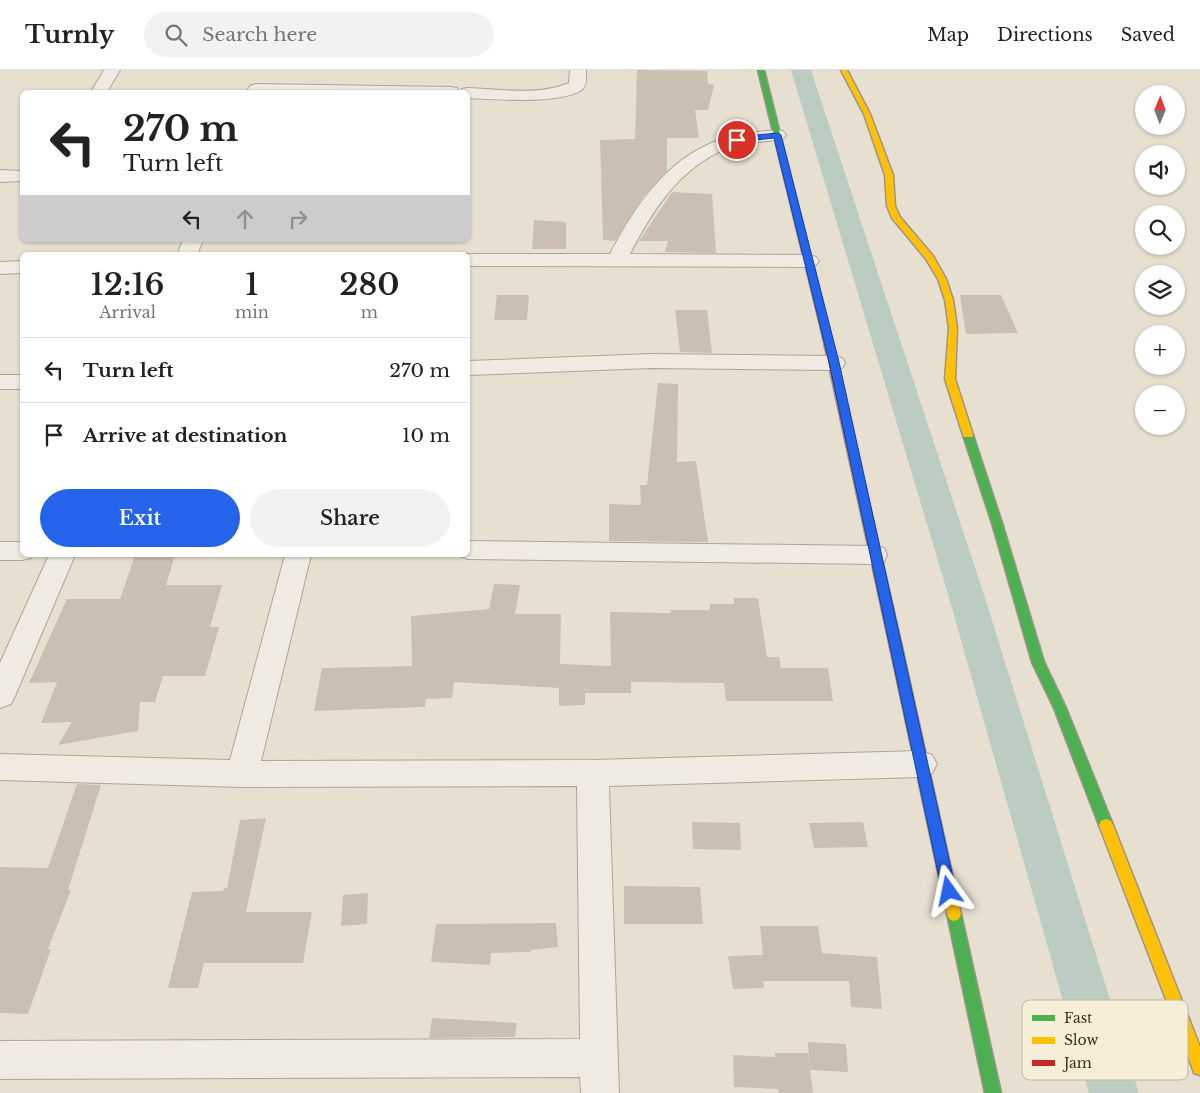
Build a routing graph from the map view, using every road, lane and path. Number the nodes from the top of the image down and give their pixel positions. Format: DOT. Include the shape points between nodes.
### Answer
graph roads {
  1 [pos="112,70"];
  2 [pos="578,70"];
  3 [pos="760,70"];
  4 [pos="844,70"];
  5 [pos="257,86"];
  6 [pos="100,90"];
  7 [pos="386,90"];
  8 [pos="470,93"];
  9 [pos="777,135"];
  10 [pos="0,176"];
  11 [pos="20,176"];
  12 [pos="470,260"];
  13 [pos="617,261"];
  14 [pos="809,261"];
  15 [pos="20,267"];
  16 [pos="0,268"];
  17 [pos="834,362"];
  18 [pos="470,368"];
  19 [pos="0,382"];
  20 [pos="20,382"];
  21 [pos="470,550"];
  22 [pos="0,551"];
  23 [pos="20,551"];
  24 [pos="874,555"];
  25 [pos="61,557"];
  26 [pos="297,557"];
  27 [pos="0,696"];
  28 [pos="921,764"];
  29 [pos="0,767"];
  30 [pos="593,773"];
  31 [pos="242,774"];
  32 [pos="1174,1000"];
  33 [pos="1188,1037"];
  34 [pos="0,1060"];
  35 [pos="1200,1068"];
  36 [pos="600,1075"];
  37 [pos="993,1093"];
  1 -- 6 [label="street"];
  2 -- 8 [label="street" via="577,85 569,91"];
  3 -- 9 [label="street"];
  4 -- 32 [label="street" via="867,114 889,175 891,206 896,218 930,258 942,279 953,328 950,379 1038,662 1060,708"];
  5 -- 7 [label="street"];
  9 -- 13 [label="street" via="737,140 695,156 657,191"];
  9 -- 14 [label="street"];
  10 -- 11 [label="street"];
  12 -- 13 [label="street"];
  13 -- 14 [label="street"];
  14 -- 17 [label="street"];
  15 -- 16 [label="street"];
  17 -- 18 [label="street" via="651,361"];
  17 -- 24 [label="street"];
  19 -- 20 [label="street"];
  21 -- 24 [label="street"];
  22 -- 23 [label="street"];
  24 -- 28 [label="street"];
  25 -- 27 [label="street"];
  26 -- 31 [label="street"];
  28 -- 30 [label="street"];
  28 -- 37 [label="street"];
  29 -- 31 [label="street"];
  30 -- 31 [label="street"];
  30 -- 36 [label="street"];
  33 -- 35 [label="street"];
  34 -- 36 [label="street"];
}
